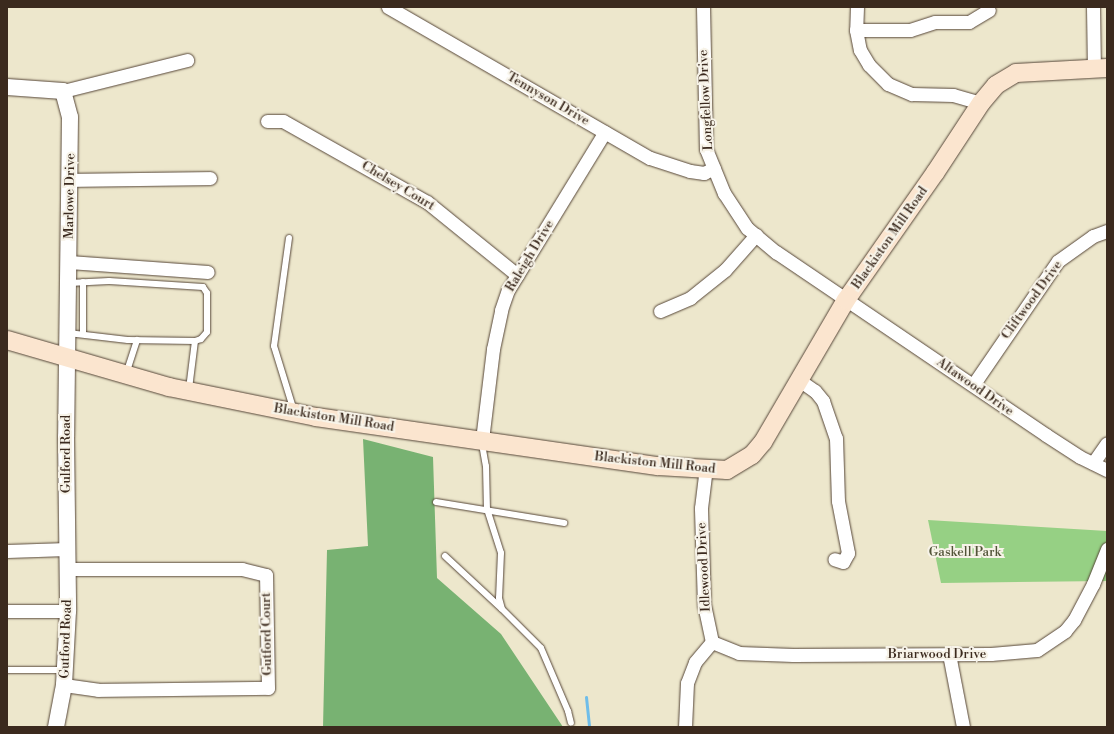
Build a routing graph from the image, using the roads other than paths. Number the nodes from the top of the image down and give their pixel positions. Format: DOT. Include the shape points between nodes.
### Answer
graph roads {
  1 [pos="388,7"];
  2 [pos="703,7"];
  3 [pos="856,7"];
  4 [pos="1093,7"];
  5 [pos="989,10"];
  6 [pos="856,30"];
  7 [pos="187,60"];
  8 [pos="1101,68"];
  9 [pos="7,87"];
  10 [pos="63,91"];
  11 [pos="981,103"];
  12 [pos="267,121"];
  13 [pos="605,132"];
  14 [pos="714,168"];
  15 [pos="210,178"];
  16 [pos="70,180"];
  17 [pos="1107,231"];
  18 [pos="756,235"];
  19 [pos="289,238"];
  20 [pos="69,262"];
  21 [pos="208,272"];
  22 [pos="518,275"];
  23 [pos="76,282"];
  24 [pos="846,300"];
  25 [pos="660,311"];
  26 [pos="75,334"];
  27 [pos="7,340"];
  28 [pos="137,340"];
  29 [pos="195,341"];
  30 [pos="68,358"];
  31 [pos="126,376"];
  32 [pos="799,380"];
  33 [pos="973,385"];
  34 [pos="188,391"];
  35 [pos="294,413"];
  36 [pos="482,440"];
  37 [pos="1107,443"];
  38 [pos="1093,463"];
  39 [pos="706,470"];
  40 [pos="1107,470"];
  41 [pos="436,502"];
  42 [pos="487,510"];
  43 [pos="564,523"];
  44 [pos="67,549"];
  45 [pos="1107,549"];
  46 [pos="7,551"];
  47 [pos="445,556"];
  48 [pos="834,559"];
  49 [pos="67,569"];
  50 [pos="502,609"];
  51 [pos="7,611"];
  52 [pos="68,611"];
  53 [pos="712,642"];
  54 [pos="949,654"];
  55 [pos="7,670"];
  56 [pos="65,678"];
  57 [pos="571,724"];
  58 [pos="56,727"];
  59 [pos="685,727"];
  60 [pos="964,727"];
  1 -- 13 [label="street, Tennyson Drive"];
  2 -- 14 [label="street, Longfellow Drive" via="706,149"];
  3 -- 6 [label="street"];
  4 -- 8 [label="street"];
  5 -- 6 [label="street" via="969,22 935,22 910,30"];
  6 -- 11 [label="street" via="860,50 869,65 888,84 912,94 953,95"];
  7 -- 10 [label="street"];
  8 -- 11 [label="main road, Blackiston Mill Road" via="1013,74 996,85"];
  9 -- 10 [label="street"];
  10 -- 16 [label="street, Marlowe Drive" via="70,117"];
  11 -- 24 [label="main road, Blackiston Mill Road"];
  12 -- 22 [label="street, Chelsey Court" via="283,121 427,202"];
  13 -- 14 [label="street, Tennyson Drive" via="650,158 690,171 704,173"];
  13 -- 22 [label="street, Raleigh Drive"];
  14 -- 18 [label="street, Longfellow Drive" via="724,193 747,228"];
  15 -- 16 [label="street"];
  16 -- 20 [label="street, Marlowe Drive"];
  17 -- 33 [label="street, Cliftwood Drive" via="1093,236 1058,261"];
  18 -- 24 [label="street, Longfellow Drive"];
  18 -- 25 [label="street" via="725,270 690,298"];
  19 -- 35 [label="lane" via="274,346 293,402"];
  20 -- 21 [label="street"];
  20 -- 23 [label="street, Marlowe Drive"];
  22 -- 36 [label="street, Raleigh Drive" via="508,290 501,310"];
  23 -- 26 [label="street, Marlowe Drive"];
  23 -- 29 [label="lane" via="109,281 203,287 207,293 207,332"];
  24 -- 32 [label="main road, Blackiston Mill Road"];
  24 -- 33 [label="street, Altawood Drive"];
  26 -- 28 [label="lane"];
  26 -- 30 [label="street, Marlowe Drive"];
  27 -- 30 [label="main road, Blackiston Mill Road"];
  28 -- 29 [label="lane"];
  28 -- 31 [label="lane"];
  29 -- 34 [label="lane"];
  30 -- 31 [label="main road, Blackiston Mill Road"];
  30 -- 44 [label="street, Gulford Road"];
  31 -- 34 [label="main road, Blackiston Mill Road"];
  32 -- 39 [label="main road, Blackiston Mill Road" via="752,456 727,470"];
  32 -- 48 [label="street" via="815,391 823,401 836,438 838,501 848,553 843,562"];
  33 -- 38 [label="street, Altawood Drive" via="1046,435"];
  34 -- 35 [label="main road, Blackiston Mill Road"];
  35 -- 36 [label="main road, Blackiston Mill Road"];
  36 -- 39 [label="main road, Blackiston Mill Road" via="658,466"];
  36 -- 42 [label="lane" via="486,466"];
  37 -- 38 [label="street"];
  38 -- 40 [label="street, Altawood Drive"];
  39 -- 53 [label="street, Idlewood Drive" via="701,508 704,605"];
  41 -- 42 [label="lane"];
  42 -- 43 [label="lane"];
  42 -- 50 [label="lane" via="501,553 499,598"];
  44 -- 46 [label="street"];
  44 -- 49 [label="street, Gutford Road"];
  45 -- 54 [label="street, Briarwood Drive" via="1093,584 1074,620 1065,631 1038,650"];
  47 -- 50 [label="lane"];
  49 -- 52 [label="street, Gutford Road"];
  49 -- 56 [label="street, Gutford Court" via="242,569 266,575 268,688 98,690"];
  50 -- 57 [label="lane" via="541,648"];
  51 -- 52 [label="street"];
  52 -- 56 [label="street, Gutford Road"];
  53 -- 54 [label="street, Briarwood Drive" via="739,653"];
  53 -- 59 [label="street" via="695,662 687,684"];
  54 -- 60 [label="street"];
  55 -- 56 [label="lane"];
  56 -- 58 [label="street, Gutford Road"];
}
